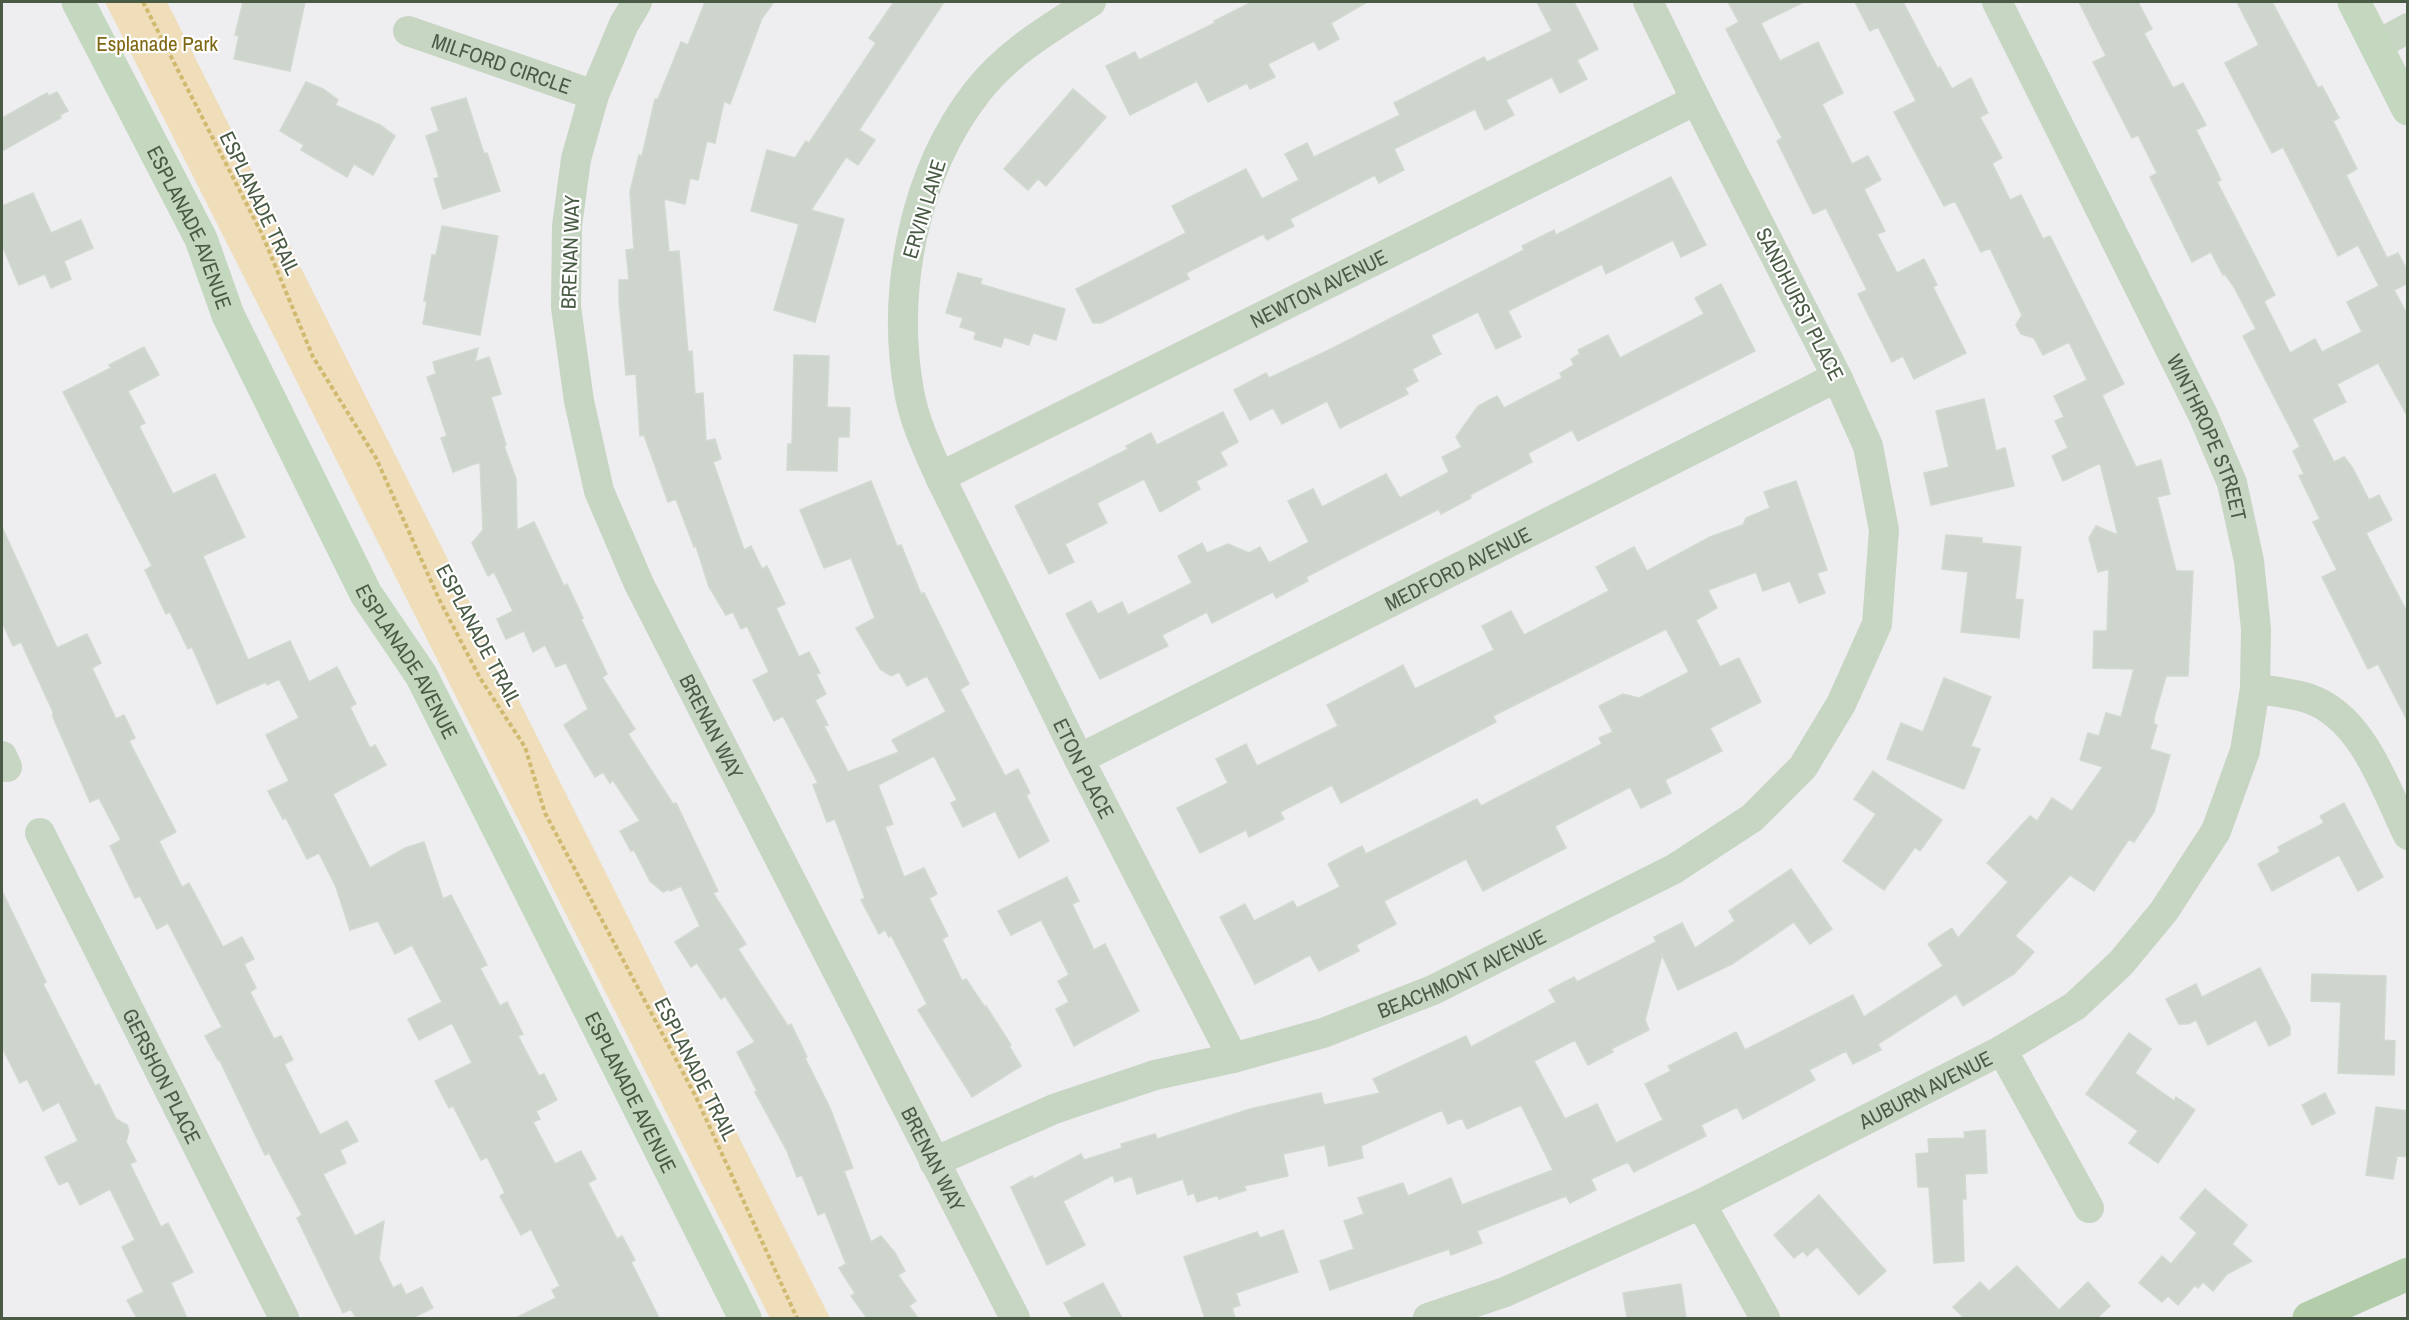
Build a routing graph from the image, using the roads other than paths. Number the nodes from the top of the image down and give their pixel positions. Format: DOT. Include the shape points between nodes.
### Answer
graph roads {
  1 [pos="78,2"];
  2 [pos="636,2"];
  3 [pos="1091,2"];
  4 [pos="1648,2"];
  5 [pos="1997,2"];
  6 [pos="2354,2"];
  7 [pos="2408,28"];
  8 [pos="408,31"];
  9 [pos="2376,46"];
  10 [pos="594,95"];
  11 [pos="1696,100"];
  12 [pos="2408,109"];
  13 [pos="1838,377"];
  14 [pos="940,477"];
  15 [pos="1877,624"];
  16 [pos="2255,688"];
  17 [pos="1079,759"];
  18 [pos="40,833"];
  19 [pos="2408,835"];
  20 [pos="2002,1050"];
  21 [pos="1233,1058"];
  22 [pos="934,1162"];
  23 [pos="1701,1204"];
  24 [pos="2089,1208"];
  25 [pos="2408,1274"];
  26 [pos="284,1318"];
  27 [pos="745,1318"];
  28 [pos="1015,1318"];
  29 [pos="1428,1318"];
  30 [pos="1765,1318"];
  31 [pos="2309,1318"];
  1 -- 27 [label="street, ESPLANADE AVENUE" via="201,239 228,315 366,594 421,675"];
  2 -- 10 [label="street, BRENAN WAY"];
  3 -- 14 [label="street, ERVIN LANE" via="1029,41 978,91 947,136 916,223 905,275 902,331 909,393 923,440"];
  4 -- 11 [label="street, SANDHURST PLACE"];
  5 -- 16 [label="street, WINTHROPE STREET" via="2203,415 2232,483 2249,561 2256,629"];
  6 -- 9 [label="street"];
  7 -- 9 [label="street"];
  8 -- 10 [label="street, MILFORD CIRCLE"];
  9 -- 12 [label="street"];
  10 -- 22 [label="street, BRENAN WAY" via="575,170 567,226 566,306 579,401 599,491 639,584"];
  11 -- 13 [label="street, SANDHURST PLACE"];
  11 -- 14 [label="street, NEWTON AVENUE"];
  13 -- 15 [label="street, SANDHURST PLACE" via="1868,446 1884,530"];
  13 -- 17 [label="street, MEDFORD AVENUE"];
  14 -- 17 [label="street, ETON PLACE"];
  15 -- 21 [label="street, BEACHMONT AVENUE" via="1841,704 1803,767 1752,818 1674,869 1433,990 1323,1033"];
  16 -- 19 [label="street" via="2310,699 2337,713 2360,738"];
  16 -- 20 [label="street, AUBURN AVENUE" via="2245,751 2216,831 2164,911 2121,963 2075,1006"];
  17 -- 21 [label="street, ETON PLACE"];
  18 -- 26 [label="street, GERSHON PLACE"];
  20 -- 23 [label="street, AUBURN AVENUE"];
  20 -- 24 [label="street"];
  21 -- 22 [label="street, BEACHMONT AVENUE" via="1155,1075 1054,1109"];
  22 -- 28 [label="street, BRENAN WAY"];
  23 -- 29 [label="street, AUBURN AVENUE" via="1505,1292"];
  23 -- 30 [label="street"];
  25 -- 31 [label="main road"];
}
